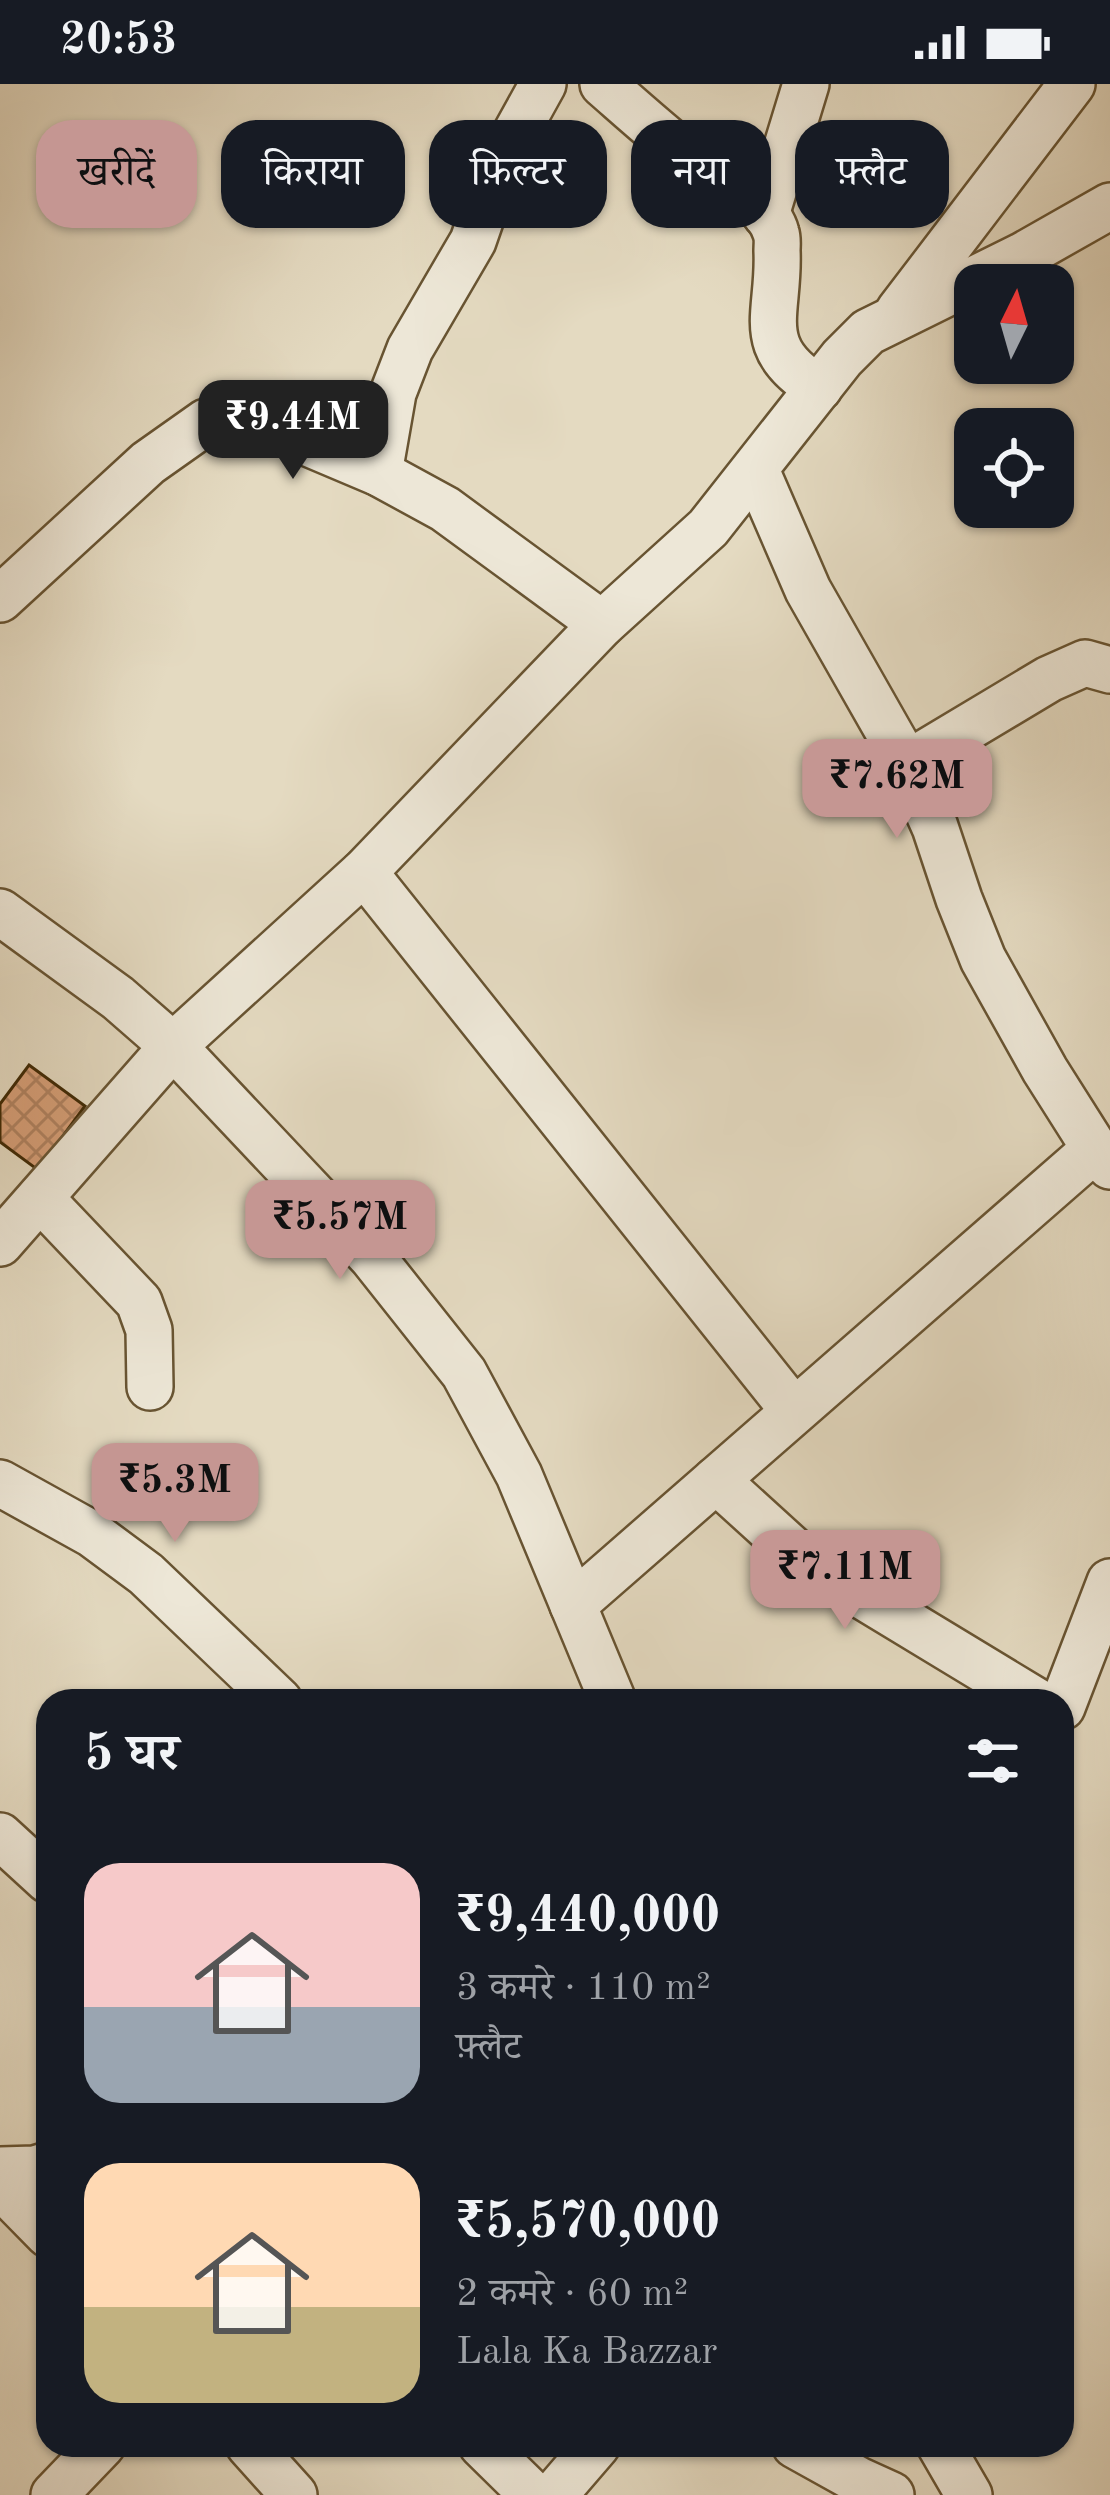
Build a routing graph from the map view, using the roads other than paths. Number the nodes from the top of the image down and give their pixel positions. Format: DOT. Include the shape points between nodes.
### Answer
graph roads {
  1 [pos="543,84"];
  2 [pos="603,84"];
  3 [pos="806,84"];
  4 [pos="1072,84"];
  5 [pos="646,120"];
  6 [pos="771,198"];
  7 [pos="1110,206"];
  8 [pos="771,224"];
  9 [pos="894,317"];
  10 [pos="819,388"];
  11 [pos="756,470"];
  12 [pos="379,473"];
  13 [pos="6,585"];
  14 [pos="602,624"];
  15 [pos="1110,670"];
  16 [pos="907,764"];
  17 [pos="364,872"];
  18 [pos="0,912"];
  19 [pos="173,1046"];
  20 [pos="1103,1157"];
  21 [pos="40,1198"];
  22 [pos="0,1243"];
  23 [pos="150,1387"];
  24 [pos="794,1411"];
  25 [pos="716,1480"];
  26 [pos="0,1483"];
  27 [pos="1110,1582"];
  28 [pos="573,1605"];
  29 [pos="266,1689"];
  30 [pos="608,1689"];
  31 [pos="1016,1689"];
  32 [pos="1069,1689"];
  33 [pos="0,1836"];
  34 [pos="36,1869"];
  35 [pos="36,2169"];
  36 [pos="0,2170"];
  37 [pos="0,2185"];
  38 [pos="36,2222"];
  39 [pos="90,2457"];
  40 [pos="260,2457"];
  41 [pos="494,2457"];
  42 [pos="587,2457"];
  43 [pos="817,2457"];
  44 [pos="947,2457"];
  45 [pos="53,2495"];
  46 [pos="294,2495"];
  47 [pos="533,2495"];
  48 [pos="554,2495"];
  49 [pos="890,2495"];
  50 [pos="969,2495"];
  1 -- 12 [label="street" via="501,160 473,241 410,349"];
  2 -- 5 [label="street"];
  3 -- 6 [label="street"];
  4 -- 9 [label="street"];
  7 -- 9 [label="street"];
  8 -- 10 [label="street" via="776,343 785,362"];
  9 -- 10 [label="street" via="868,332"];
  10 -- 11 [label="street"];
  11 -- 14 [label="street" via="708,528"];
  11 -- 16 [label="street" via="808,590"];
  12 -- 13 [label="street" via="262,424 231,416 206,422"];
  12 -- 14 [label="street" via="445,509"];
  14 -- 17 [label="street"];
  15 -- 16 [label="street" via="1085,663 1049,679"];
  16 -- 20 [label="street" via="983,958"];
  17 -- 19 [label="street"];
  17 -- 24 [label="street"];
  18 -- 19 [label="street"];
  19 -- 21 [label="street"];
  19 -- 28 [label="street" via="372,1257 464,1373 519,1475"];
  20 -- 24 [label="street"];
  21 -- 22 [label="street"];
  21 -- 23 [label="street" via="139,1302 149,1330"];
  24 -- 25 [label="street"];
  25 -- 28 [label="street"];
  25 -- 31 [label="street" via="805,1561"];
  26 -- 29 [label="street" via="146,1574"];
  27 -- 32 [label="street"];
  28 -- 30 [label="street"];
  33 -- 34 [label="street"];
  35 -- 36 [label="street"];
  37 -- 38 [label="street"];
  39 -- 45 [label="street"];
  40 -- 46 [label="street"];
  41 -- 47 [label="street"];
  42 -- 48 [label="street"];
  43 -- 49 [label="street"];
  44 -- 50 [label="street"];
}
